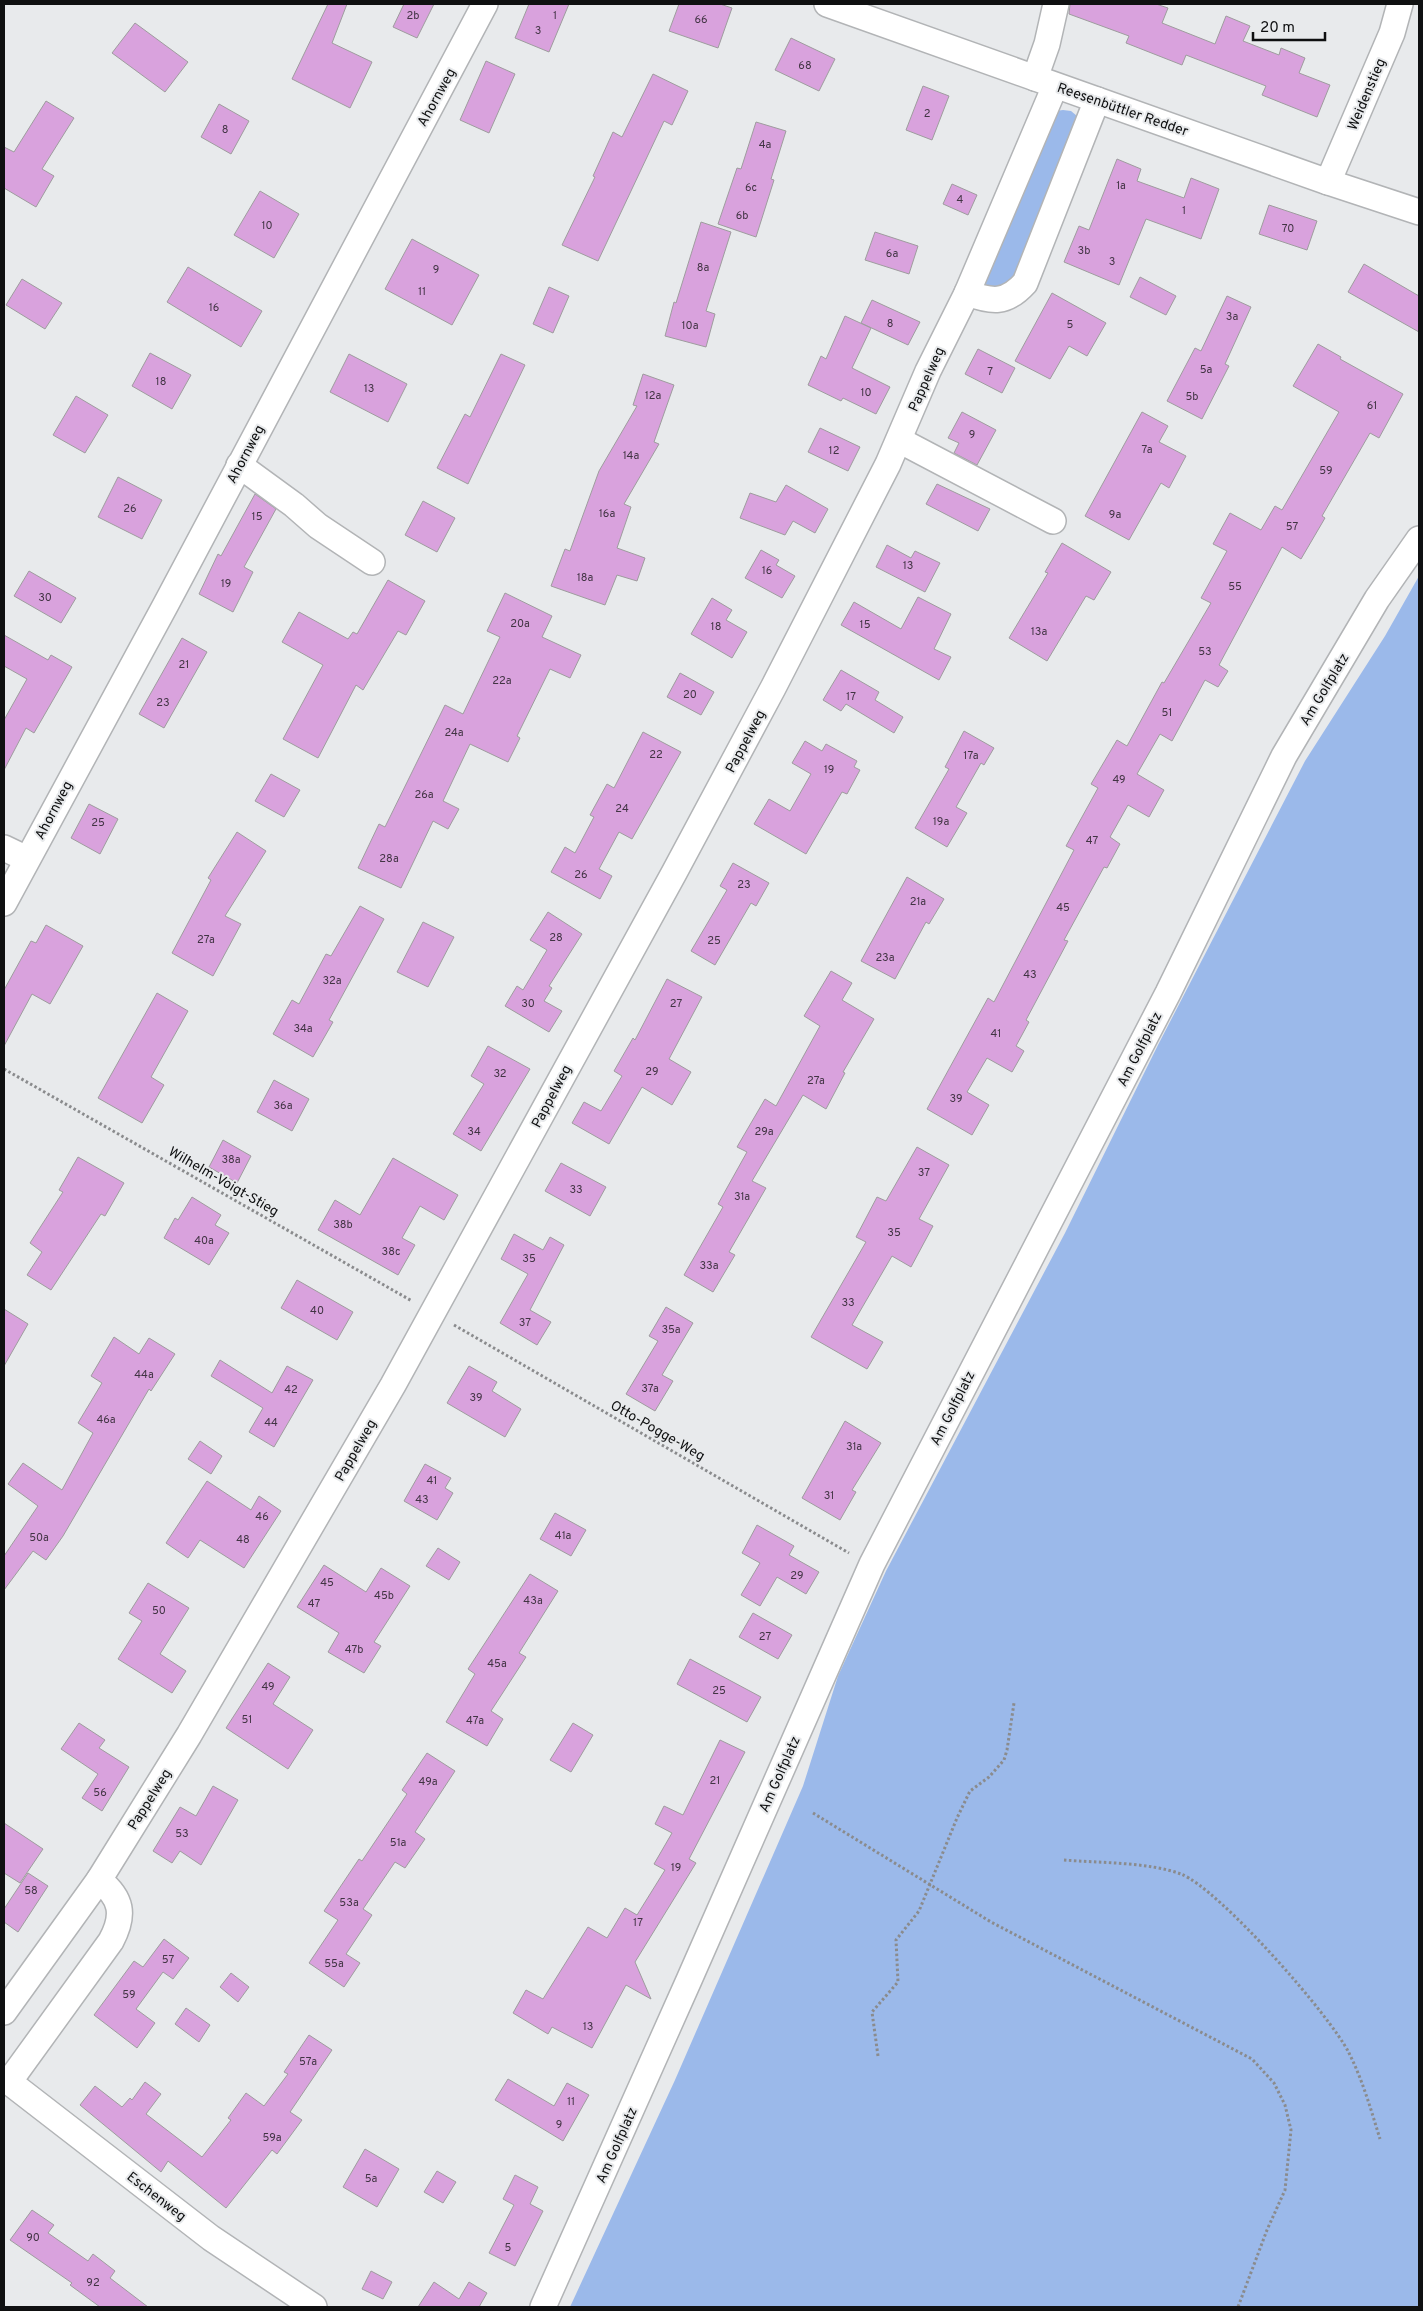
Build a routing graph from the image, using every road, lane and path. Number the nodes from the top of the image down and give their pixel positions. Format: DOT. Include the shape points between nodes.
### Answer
graph roads {
  1 [pos="485,4"];
  2 [pos="827,4"];
  3 [pos="1056,4"];
  4 [pos="1400,4"];
  5 [pos="1045,82"];
  6 [pos="1097,100"];
  7 [pos="1328,182"];
  8 [pos="1419,212"];
  9 [pos="967,293"];
  10 [pos="899,440"];
  11 [pos="239,465"];
  12 [pos="1052,521"];
  13 [pos="1419,539"];
  14 [pos="372,562"];
  15 [pos="4,848"];
  16 [pos="27,859"];
  17 [pos="4,903"];
  18 [pos="4,1069"];
  19 [pos="433,1312"];
  20 [pos="872,1564"];
  21 [pos="1014,1703"];
  22 [pos="813,1813"];
  23 [pos="1064,1860"];
  24 [pos="99,1880"];
  25 [pos="930,1884"];
  26 [pos="4,2012"];
  27 [pos="878,2056"];
  28 [pos="6,2080"];
  29 [pos="1380,2139"];
  30 [pos="314,2307"];
  31 [pos="543,2307"];
  32 [pos="1238,2307"];
  1 -- 11 [label="street, Ahornweg"];
  2 -- 5 [label="street, Reesenbüttler Redder"];
  3 -- 5 [label="street, Pappelweg" via="1047,44"];
  4 -- 7 [label="street, Weidenstieg" via="1392,33"];
  5 -- 6 [label="street, Reesenbüttler Redder"];
  5 -- 9 [label="street, Pappelweg"];
  6 -- 7 [label="street, Reesenbüttler Redder"];
  6 -- 9 [label="street" via="1025,283 1015,294 1002,300 984,299"];
  7 -- 8 [label="street, Reesenbüttler Redder"];
  9 -- 10 [label="street, Pappelweg" via="928,371"];
  10 -- 12 [label="street"];
  10 -- 19 [label="street, Pappelweg" via="740,752"];
  11 -- 14 [label="street" via="318,526"];
  11 -- 16 [label="street, Ahornweg"];
  13 -- 20 [label="street, Am Golfplatz" via="1377,599 1284,756 1168,993"];
  15 -- 16 [label="street"];
  16 -- 17 [label="street, Ahornweg"];
  18 -- 19 [label="path, Wilhelm-Voigt-Stieg"];
  19 -- 20 [label="path, Otto-Pogge-Weg"];
  19 -- 24 [label="street, Pappelweg" via="189,1735"];
  20 -- 31 [label="street, Am Golfplatz"];
  21 -- 25 [label="path" via="1004,1760 989,1777 970,1790"];
  22 -- 25 [label="path"];
  23 -- 29 [label="path" via="1155,1867 1182,1875 1203,1888 1261,1944 1303,1991 1348,2052 1368,2098"];
  24 -- 26 [label="street, Pappelweg"];
  24 -- 28 [label="street" via="117,1898 118,1928"];
  25 -- 27 [label="path" via="919,1911 896,1940 898,1982 872,2012"];
  25 -- 32 [label="path" via="991,1922 1252,2059 1274,2083 1285,2105 1291,2130 1285,2190"];
  28 -- 30 [label="street, Eschenweg" via="212,2238"];
}
